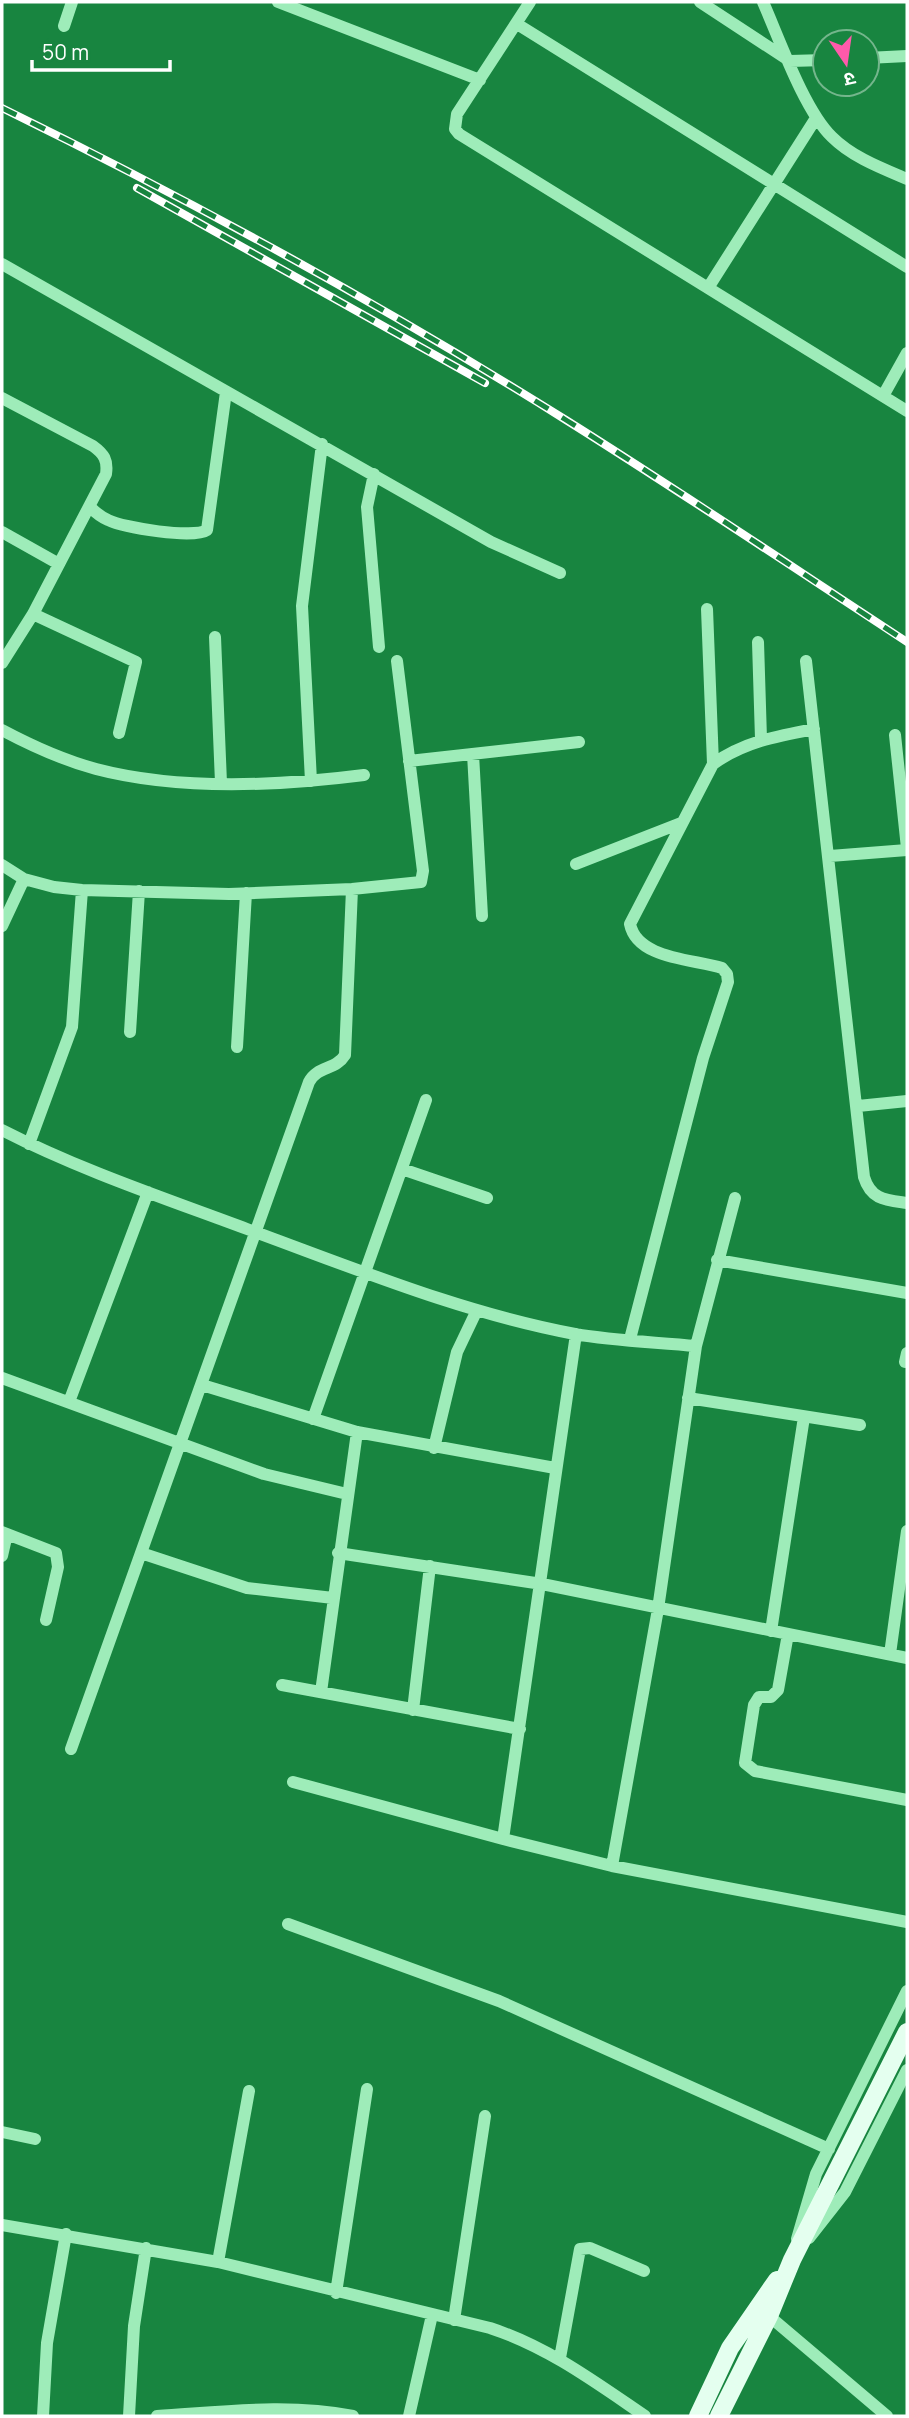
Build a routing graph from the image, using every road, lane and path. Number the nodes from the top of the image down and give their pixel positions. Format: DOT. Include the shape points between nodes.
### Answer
graph roads {
  1 [pos="72,2"];
  2 [pos="278,2"];
  3 [pos="530,2"];
  4 [pos="700,2"];
  5 [pos="763,2"];
  6 [pos="517,24"];
  7 [pos="64,26"];
  8 [pos="907,56"];
  9 [pos="881,57"];
  10 [pos="811,60"];
  11 [pos="790,61"];
  12 [pos="480,80"];
  13 [pos="816,118"];
  14 [pos="907,179"];
  15 [pos="774,184"];
  16 [pos="2,264"];
  17 [pos="907,267"];
  18 [pos="708,288"];
  19 [pos="907,353"];
  20 [pos="226,392"];
  21 [pos="883,396"];
  22 [pos="2,398"];
  23 [pos="907,411"];
  24 [pos="322,444"];
  25 [pos="374,474"];
  26 [pos="90,507"];
  27 [pos="2,532"];
  28 [pos="59,564"];
  29 [pos="560,573"];
  30 [pos="707,609"];
  31 [pos="33,614"];
  32 [pos="215,637"];
  33 [pos="758,642"];
  34 [pos="379,646"];
  35 [pos="397,661"];
  36 [pos="806,661"];
  37 [pos="2,663"];
  38 [pos="814,729"];
  39 [pos="2,730"];
  40 [pos="119,733"];
  41 [pos="895,736"];
  42 [pos="761,739"];
  43 [pos="579,742"];
  44 [pos="473,754"];
  45 [pos="409,761"];
  46 [pos="713,764"];
  47 [pos="364,775"];
  48 [pos="311,780"];
  49 [pos="221,783"];
  50 [pos="681,824"];
  51 [pos="907,849"];
  52 [pos="830,856"];
  53 [pos="576,864"];
  54 [pos="2,865"];
  55 [pos="24,879"];
  56 [pos="352,889"];
  57 [pos="82,890"];
  58 [pos="139,891"];
  59 [pos="246,893"];
  60 [pos="482,916"];
  61 [pos="2,926"];
  62 [pos="130,1031"];
  63 [pos="237,1047"];
  64 [pos="426,1100"];
  65 [pos="907,1101"];
  66 [pos="858,1105"];
  67 [pos="2,1130"];
  68 [pos="29,1143"];
  69 [pos="402,1169"];
  70 [pos="148,1192"];
  71 [pos="487,1198"];
  72 [pos="735,1198"];
  73 [pos="907,1203"];
  74 [pos="255,1231"];
  75 [pos="717,1260"];
  76 [pos="365,1273"];
  77 [pos="907,1293"];
  78 [pos="477,1310"];
  79 [pos="576,1334"];
  80 [pos="630,1339"];
  81 [pos="696,1346"];
  82 [pos="2,1378"];
  83 [pos="202,1385"];
  84 [pos="688,1398"];
  85 [pos="69,1402"];
  86 [pos="804,1417"];
  87 [pos="313,1419"];
  88 [pos="860,1425"];
  89 [pos="357,1432"];
  90 [pos="180,1443"];
  91 [pos="435,1448"];
  92 [pos="555,1468"];
  93 [pos="347,1494"];
  94 [pos="907,1531"];
  95 [pos="4,1533"];
  96 [pos="141,1553"];
  97 [pos="338,1553"];
  98 [pos="2,1556"];
  99 [pos="430,1566"];
  100 [pos="542,1584"];
  101 [pos="332,1598"];
  102 [pos="658,1609"];
  103 [pos="46,1620"];
  104 [pos="771,1631"];
  105 [pos="788,1634"];
  106 [pos="890,1654"];
  107 [pos="907,1658"];
  108 [pos="282,1685"];
  109 [pos="321,1692"];
  110 [pos="413,1710"];
  111 [pos="520,1729"];
  112 [pos="71,1749"];
  113 [pos="293,1782"];
  114 [pos="907,1800"];
  115 [pos="503,1839"];
  116 [pos="612,1866"];
  117 [pos="907,1922"];
  118 [pos="288,1924"];
  119 [pos="907,1991"];
  120 [pos="907,2032"];
  121 [pos="907,2070"];
  122 [pos="367,2089"];
  123 [pos="249,2091"];
  124 [pos="485,2116"];
  125 [pos="2,2133"];
  126 [pos="35,2139"];
  127 [pos="829,2149"];
  128 [pos="2,2225"];
  129 [pos="66,2234"];
  130 [pos="146,2248"];
  131 [pos="792,2260"];
  132 [pos="218,2262"];
  133 [pos="644,2271"];
  134 [pos="336,2293"];
  135 [pos="432,2315"];
  136 [pos="769,2316"];
  137 [pos="454,2320"];
  138 [pos="560,2358"];
  139 [pos="285,2413"];
  140 [pos="196,2415"];
  141 [pos="43,2416"];
  142 [pos="128,2416"];
  143 [pos="157,2416"];
  144 [pos="353,2416"];
  145 [pos="409,2416"];
  146 [pos="645,2416"];
  147 [pos="698,2416"];
  148 [pos="719,2416"];
  149 [pos="887,2416"];
  1 -- 7 [label="street"];
  2 -- 12 [label="street"];
  3 -- 6 [label="street"];
  4 -- 11 [label="street"];
  5 -- 11 [label="street"];
  6 -- 12 [label="street"];
  6 -- 15 [label="street"];
  8 -- 9 [label="street"];
  10 -- 11 [label="street"];
  11 -- 13 [label="street"];
  12 -- 18 [label="street" via="454,120 459,134"];
  13 -- 14 [label="street" via="832,137 869,163"];
  13 -- 15 [label="street"];
  15 -- 17 [label="street"];
  15 -- 18 [label="street"];
  16 -- 20 [label="street"];
  18 -- 21 [label="street"];
  19 -- 21 [label="street"];
  20 -- 24 [label="street"];
  20 -- 26 [label="street" via="207,530 195,535 121,525"];
  21 -- 23 [label="street"];
  22 -- 26 [label="street" via="102,452 106,474"];
  24 -- 25 [label="street"];
  24 -- 48 [label="street" via="302,606"];
  25 -- 29 [label="street" via="491,542"];
  25 -- 34 [label="street" via="367,507"];
  26 -- 28 [label="street"];
  27 -- 28 [label="street"];
  28 -- 31 [label="street"];
  30 -- 46 [label="street"];
  31 -- 37 [label="street"];
  31 -- 40 [label="street" via="136,663"];
  32 -- 49 [label="street"];
  33 -- 42 [label="street"];
  35 -- 45 [label="street"];
  36 -- 38 [label="street"];
  38 -- 42 [label="street"];
  38 -- 52 [label="street"];
  39 -- 49 [label="street" via="43,751 97,769 154,779"];
  41 -- 51 [label="street"];
  42 -- 46 [label="street" via="734,749"];
  43 -- 44 [label="street"];
  44 -- 45 [label="street"];
  44 -- 60 [label="street"];
  45 -- 56 [label="street" via="424,877 415,884"];
  46 -- 50 [label="street"];
  47 -- 48 [label="street"];
  48 -- 49 [label="street"];
  50 -- 53 [label="street"];
  50 -- 80 [label="street" via="633,913 632,935 639,944 658,952 722,968 727,982 699,1071"];
  51 -- 52 [label="street"];
  52 -- 66 [label="street"];
  54 -- 55 [label="street"];
  55 -- 57 [label="street"];
  55 -- 61 [label="street"];
  56 -- 59 [label="street"];
  56 -- 74 [label="street" via="345,1055 309,1082"];
  57 -- 58 [label="street"];
  57 -- 68 [label="street" via="72,1027"];
  58 -- 59 [label="street"];
  58 -- 62 [label="street"];
  59 -- 63 [label="street"];
  64 -- 69 [label="street"];
  65 -- 66 [label="street"];
  66 -- 73 [label="street" via="867,1188 880,1199"];
  67 -- 68 [label="street"];
  68 -- 70 [label="street"];
  69 -- 71 [label="street"];
  69 -- 76 [label="street"];
  70 -- 74 [label="street"];
  70 -- 85 [label="street"];
  72 -- 75 [label="street"];
  74 -- 76 [label="street"];
  74 -- 83 [label="street"];
  75 -- 77 [label="street"];
  75 -- 81 [label="street"];
  76 -- 78 [label="street"];
  76 -- 87 [label="street"];
  78 -- 79 [label="street"];
  78 -- 91 [label="street" via="457,1352"];
  79 -- 80 [label="street"];
  79 -- 92 [label="street"];
  80 -- 81 [label="street"];
  81 -- 84 [label="street"];
  82 -- 85 [label="street"];
  83 -- 87 [label="street"];
  83 -- 90 [label="street"];
  84 -- 86 [label="street"];
  84 -- 102 [label="street"];
  85 -- 90 [label="street"];
  86 -- 88 [label="street"];
  86 -- 104 [label="street"];
  87 -- 89 [label="street"];
  89 -- 91 [label="street"];
  89 -- 93 [label="street"];
  90 -- 93 [label="street" via="264,1474"];
  90 -- 96 [label="street"];
  91 -- 92 [label="street"];
  92 -- 100 [label="street"];
  93 -- 97 [label="street"];
  94 -- 106 [label="street"];
  95 -- 98 [label="street"];
  95 -- 103 [label="street" via="56,1553 58,1567"];
  96 -- 101 [label="street" via="247,1588"];
  96 -- 112 [label="street"];
  97 -- 99 [label="street"];
  97 -- 101 [label="street"];
  99 -- 100 [label="street"];
  99 -- 110 [label="street"];
  100 -- 102 [label="street"];
  100 -- 111 [label="street"];
  101 -- 109 [label="street"];
  102 -- 104 [label="street"];
  102 -- 116 [label="street"];
  104 -- 105 [label="street"];
  105 -- 106 [label="street"];
  105 -- 114 [label="street" via="778,1690 771,1697 760,1697 754,1705 745,1763 755,1771"];
  106 -- 107 [label="street"];
  108 -- 109 [label="street"];
  109 -- 110 [label="street"];
  110 -- 111 [label="street"];
  111 -- 115 [label="street"];
  113 -- 115 [label="street"];
  115 -- 116 [label="street"];
  116 -- 117 [label="street"];
  118 -- 127 [label="street" via="499,2001"];
  119 -- 127 [label="street"];
  120 -- 131 [label="main road"];
  121 -- 131 [label="street" via="845,2192"];
  122 -- 134 [label="street"];
  123 -- 132 [label="street"];
  124 -- 137 [label="street"];
  125 -- 126 [label="street"];
  127 -- 131 [label="street" via="804,2210"];
  128 -- 129 [label="street"];
  129 -- 130 [label="street"];
  129 -- 141 [label="street" via="47,2343"];
  130 -- 132 [label="street"];
  130 -- 142 [label="street" via="134,2326"];
  131 -- 136 [label="main road"];
  131 -- 147 [label="main road" via="730,2348"];
  132 -- 134 [label="street"];
  133 -- 138 [label="street" via="590,2248 580,2249"];
  134 -- 135 [label="street"];
  135 -- 137 [label="street"];
  135 -- 145 [label="street"];
  136 -- 148 [label="main road"];
  136 -- 149 [label="street"];
  137 -- 138 [label="street" via="527,2340"];
  138 -- 146 [label="street"];
  139 -- 140 [label="street"];
  139 -- 144 [label="street" via="328,2411"];
  140 -- 143 [label="street"];
}
